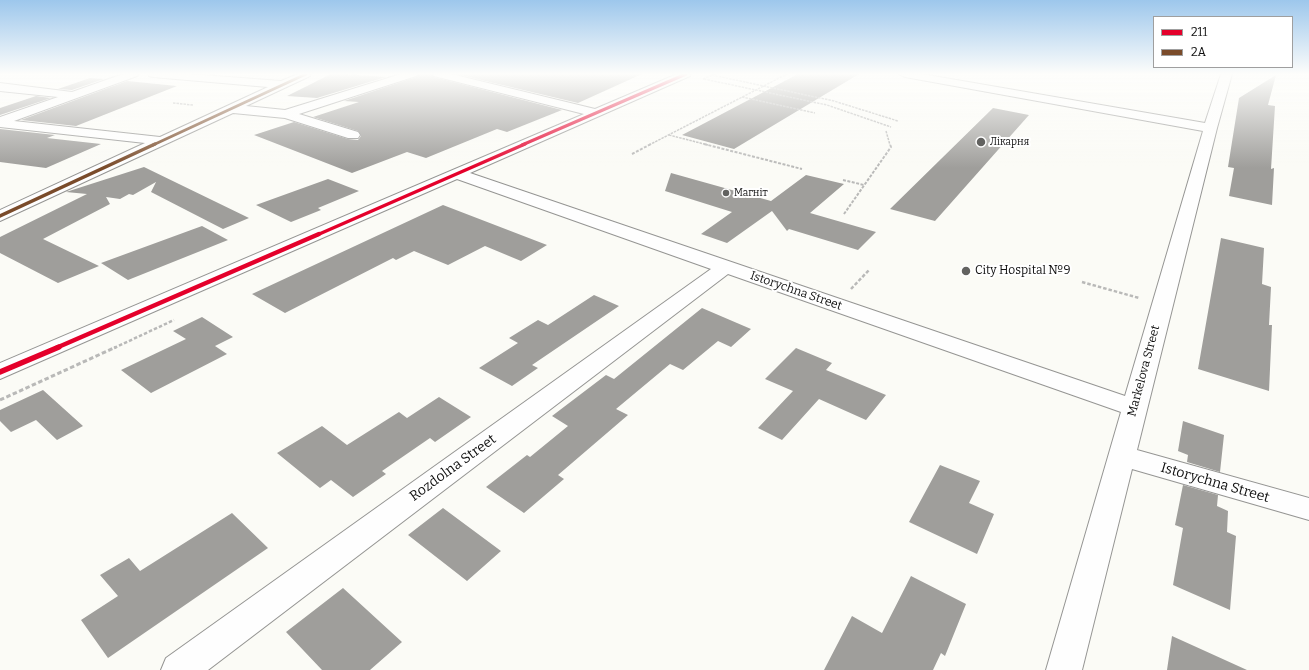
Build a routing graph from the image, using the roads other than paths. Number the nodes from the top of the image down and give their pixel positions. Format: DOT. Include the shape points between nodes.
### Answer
graph roads {
  1 [pos="45,105"];
  2 [pos="237,105"];
  3 [pos="314,105"];
  4 [pos="565,105"];
  5 [pos="614,105"];
  6 [pos="1093,105"];
  7 [pos="1217,105"];
  8 [pos="231,108"];
  9 [pos="596,113"];
  10 [pos="286,114"];
  11 [pos="0,122"];
  12 [pos="1210,128"];
  13 [pos="353,135"];
  14 [pos="162,141"];
  15 [pos="457,174"];
  16 [pos="0,216"];
  17 [pos="726,267"];
  18 [pos="0,372"];
  19 [pos="1134,408"];
  20 [pos="1121,456"];
  21 [pos="1309,509"];
  22 [pos="179,670"];
  23 [pos="1064,670"];
  1 -- 11 [label="street"];
  2 -- 8 [label="street"];
  3 -- 10 [label="street"];
  4 -- 9 [label="street"];
  5 -- 9 [label="street"];
  6 -- 12 [label="street"];
  7 -- 12 [label="street, Markelova Street"];
  8 -- 10 [label="street"];
  8 -- 14 [label="street"];
  9 -- 15 [label="street"];
  10 -- 13 [label="street"];
  11 -- 14 [label="street"];
  12 -- 19 [label="street, Markelova Street"];
  14 -- 16 [label="street"];
  15 -- 17 [label="street, Istorychna Street"];
  15 -- 18 [label="street"];
  17 -- 19 [label="street, Istorychna Street"];
  17 -- 22 [label="street, Rozdolna Street"];
  19 -- 20 [label="street, Markelova Street"];
  20 -- 21 [label="street, Istorychna Street"];
  20 -- 23 [label="street, Markelova Street"];
}
